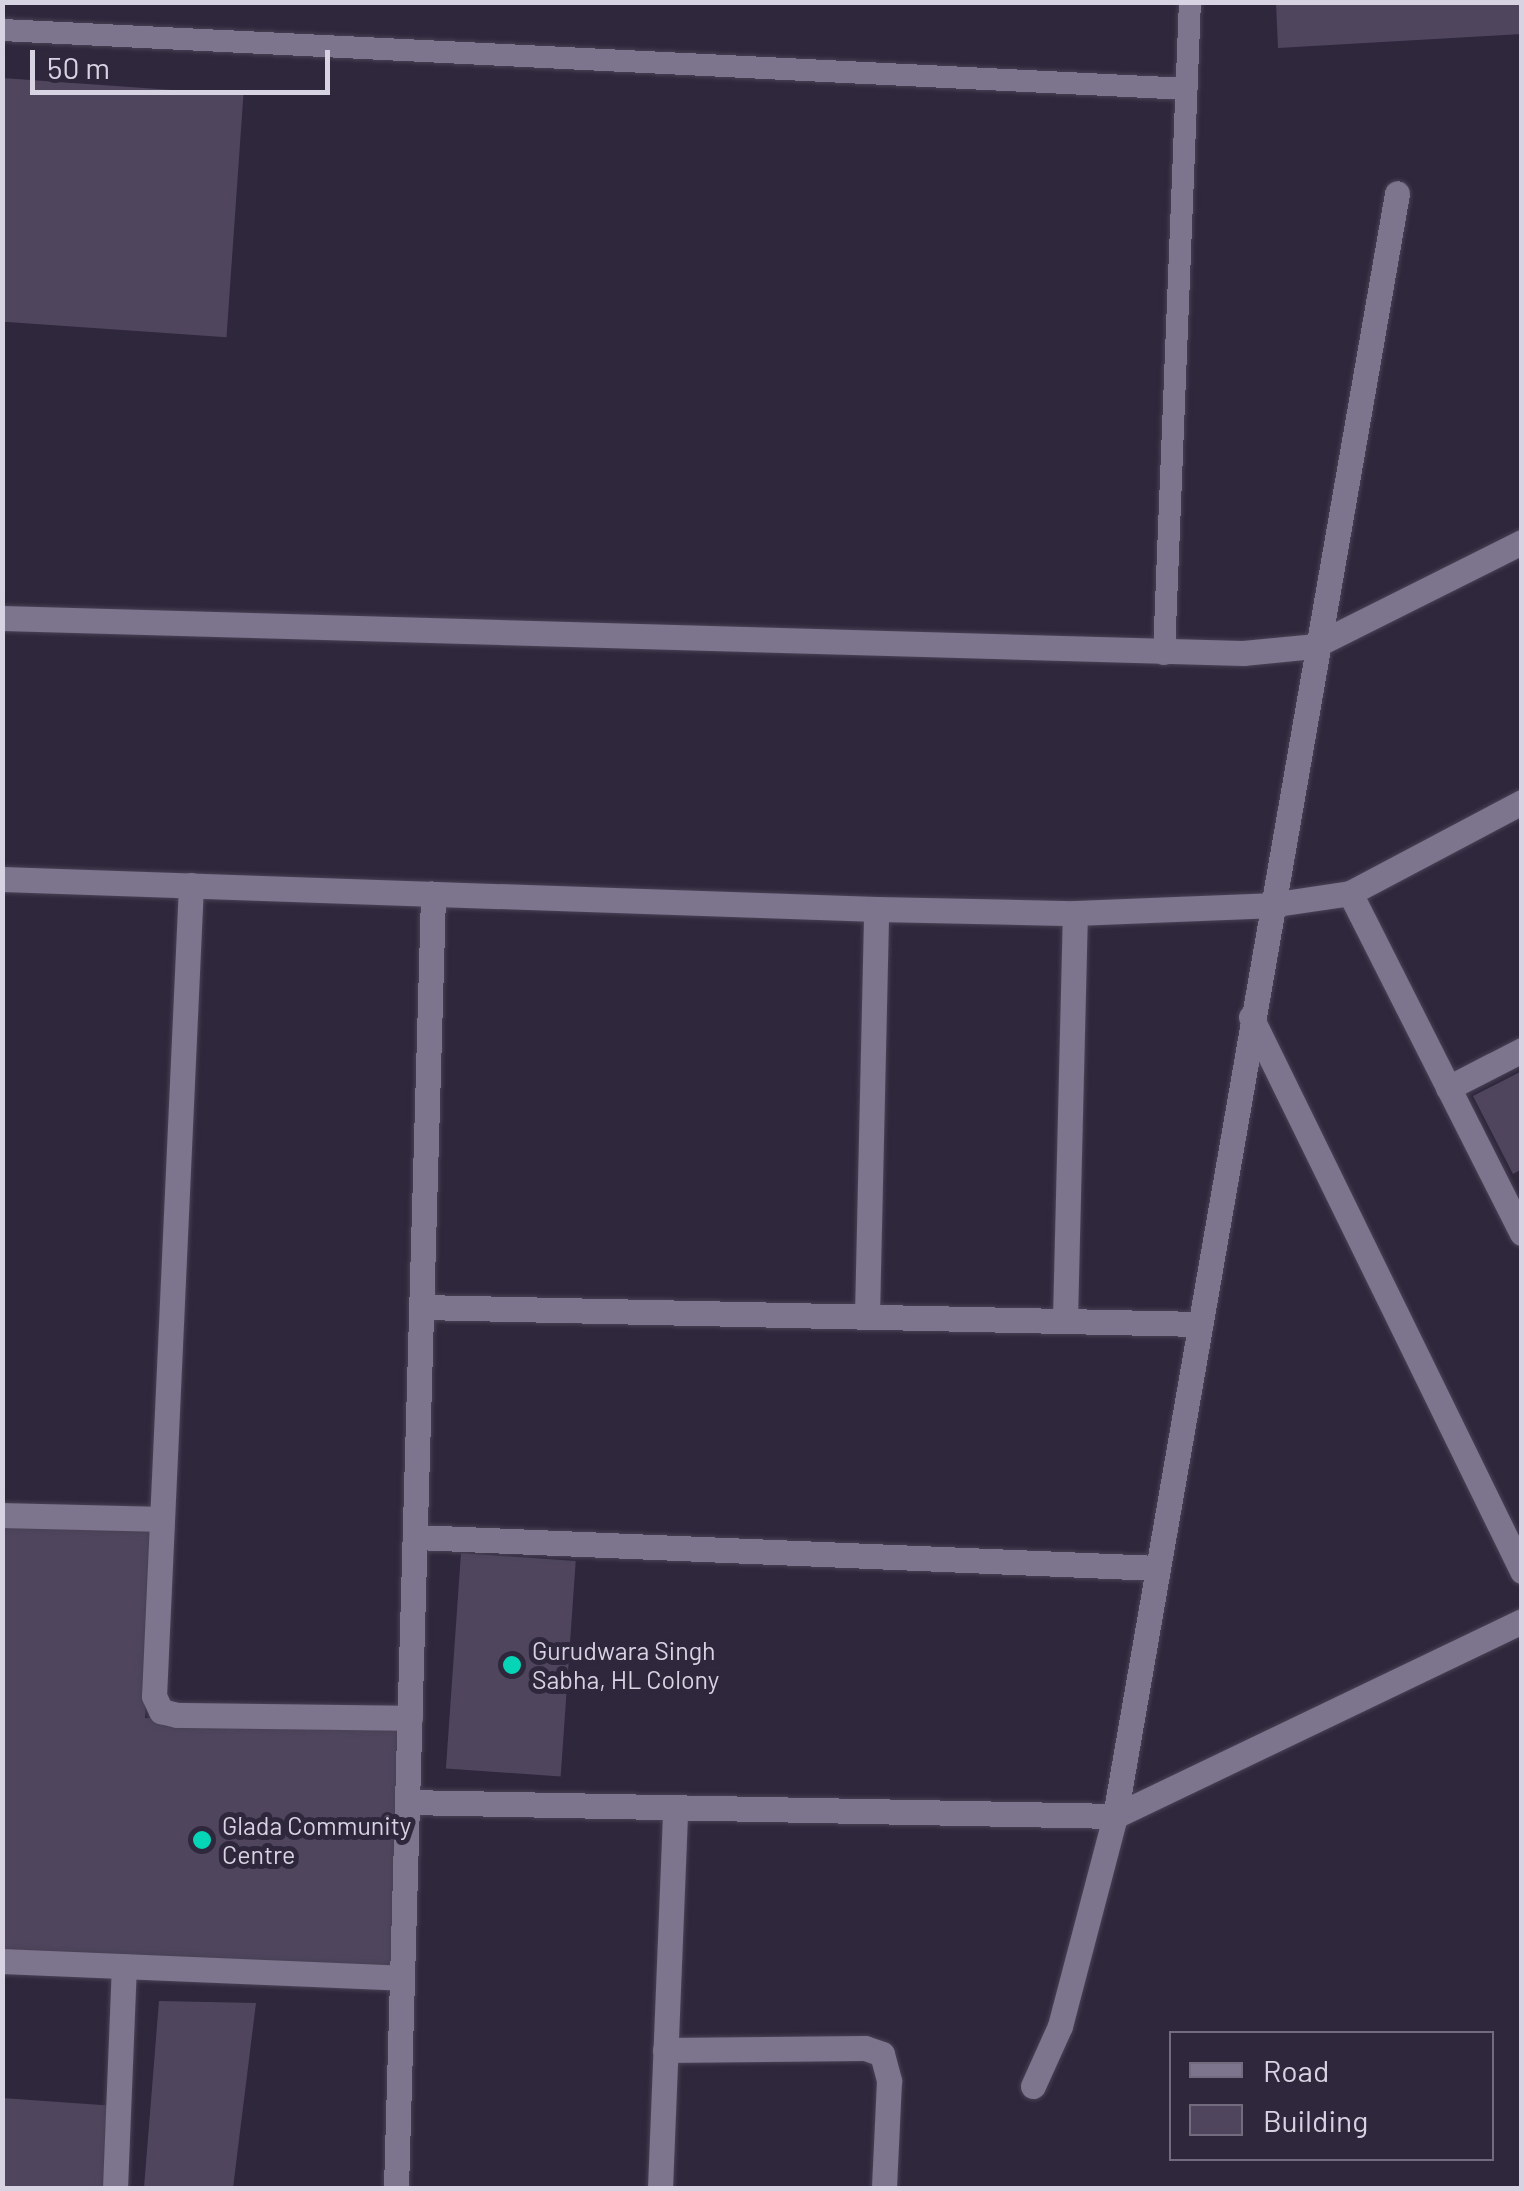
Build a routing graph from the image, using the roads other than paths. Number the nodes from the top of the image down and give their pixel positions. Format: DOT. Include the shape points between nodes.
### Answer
graph roads {
  1 [pos="1190,2"];
  2 [pos="2,30"];
  3 [pos="1186,88"];
  4 [pos="1397,193"];
  5 [pos="1522,542"];
  6 [pos="2,618"];
  7 [pos="1314,646"];
  8 [pos="1164,654"];
  9 [pos="1522,802"];
  10 [pos="2,879"];
  11 [pos="191,885"];
  12 [pos="1350,893"];
  13 [pos="433,894"];
  14 [pos="1270,905"];
  15 [pos="876,909"];
  16 [pos="1075,913"];
  17 [pos="1252,1017"];
  18 [pos="1522,1050"];
  19 [pos="1448,1088"];
  20 [pos="1521,1232"];
  21 [pos="421,1307"];
  22 [pos="867,1315"];
  23 [pos="1065,1318"];
  24 [pos="1199,1324"];
  25 [pos="2,1515"];
  26 [pos="162,1519"];
  27 [pos="415,1536"];
  28 [pos="1157,1568"];
  29 [pos="1522,1571"];
  30 [pos="1522,1621"];
  31 [pos="410,1718"];
  32 [pos="407,1802"];
  33 [pos="674,1808"];
  34 [pos="1115,1816"];
  35 [pos="2,1961"];
  36 [pos="124,1966"];
  37 [pos="402,1978"];
  38 [pos="665,2050"];
  39 [pos="1033,2086"];
  40 [pos="115,2188"];
  41 [pos="396,2188"];
  42 [pos="660,2188"];
  43 [pos="884,2188"];
  1 -- 3 [label="lane"];
  2 -- 3 [label="lane"];
  3 -- 8 [label="lane"];
  4 -- 7 [label="street"];
  5 -- 7 [label="street"];
  6 -- 8 [label="street"];
  7 -- 8 [label="street"];
  7 -- 14 [label="street"];
  9 -- 12 [label="street"];
  10 -- 11 [label="street"];
  11 -- 13 [label="street"];
  11 -- 26 [label="street"];
  12 -- 14 [label="street"];
  12 -- 19 [label="street"];
  13 -- 15 [label="street"];
  13 -- 21 [label="street"];
  14 -- 16 [label="street"];
  14 -- 17 [label="street"];
  15 -- 16 [label="street"];
  15 -- 22 [label="street"];
  16 -- 23 [label="street"];
  17 -- 24 [label="street"];
  17 -- 29 [label="street"];
  18 -- 19 [label="street"];
  19 -- 20 [label="street"];
  21 -- 22 [label="street"];
  21 -- 27 [label="street"];
  22 -- 23 [label="street"];
  23 -- 24 [label="street"];
  24 -- 28 [label="street"];
  25 -- 26 [label="street"];
  26 -- 31 [label="street" via="154,1696 160,1711"];
  27 -- 28 [label="street"];
  27 -- 31 [label="street"];
  28 -- 34 [label="street"];
  30 -- 34 [label="street"];
  31 -- 32 [label="street"];
  32 -- 33 [label="street"];
  32 -- 37 [label="street"];
  33 -- 34 [label="street"];
  33 -- 38 [label="street"];
  34 -- 39 [label="street" via="1060,2026"];
  35 -- 36 [label="street"];
  36 -- 37 [label="street"];
  36 -- 40 [label="street"];
  37 -- 41 [label="street"];
  38 -- 42 [label="street"];
  38 -- 43 [label="street" via="865,2048 882,2054 889,2081"];
}
